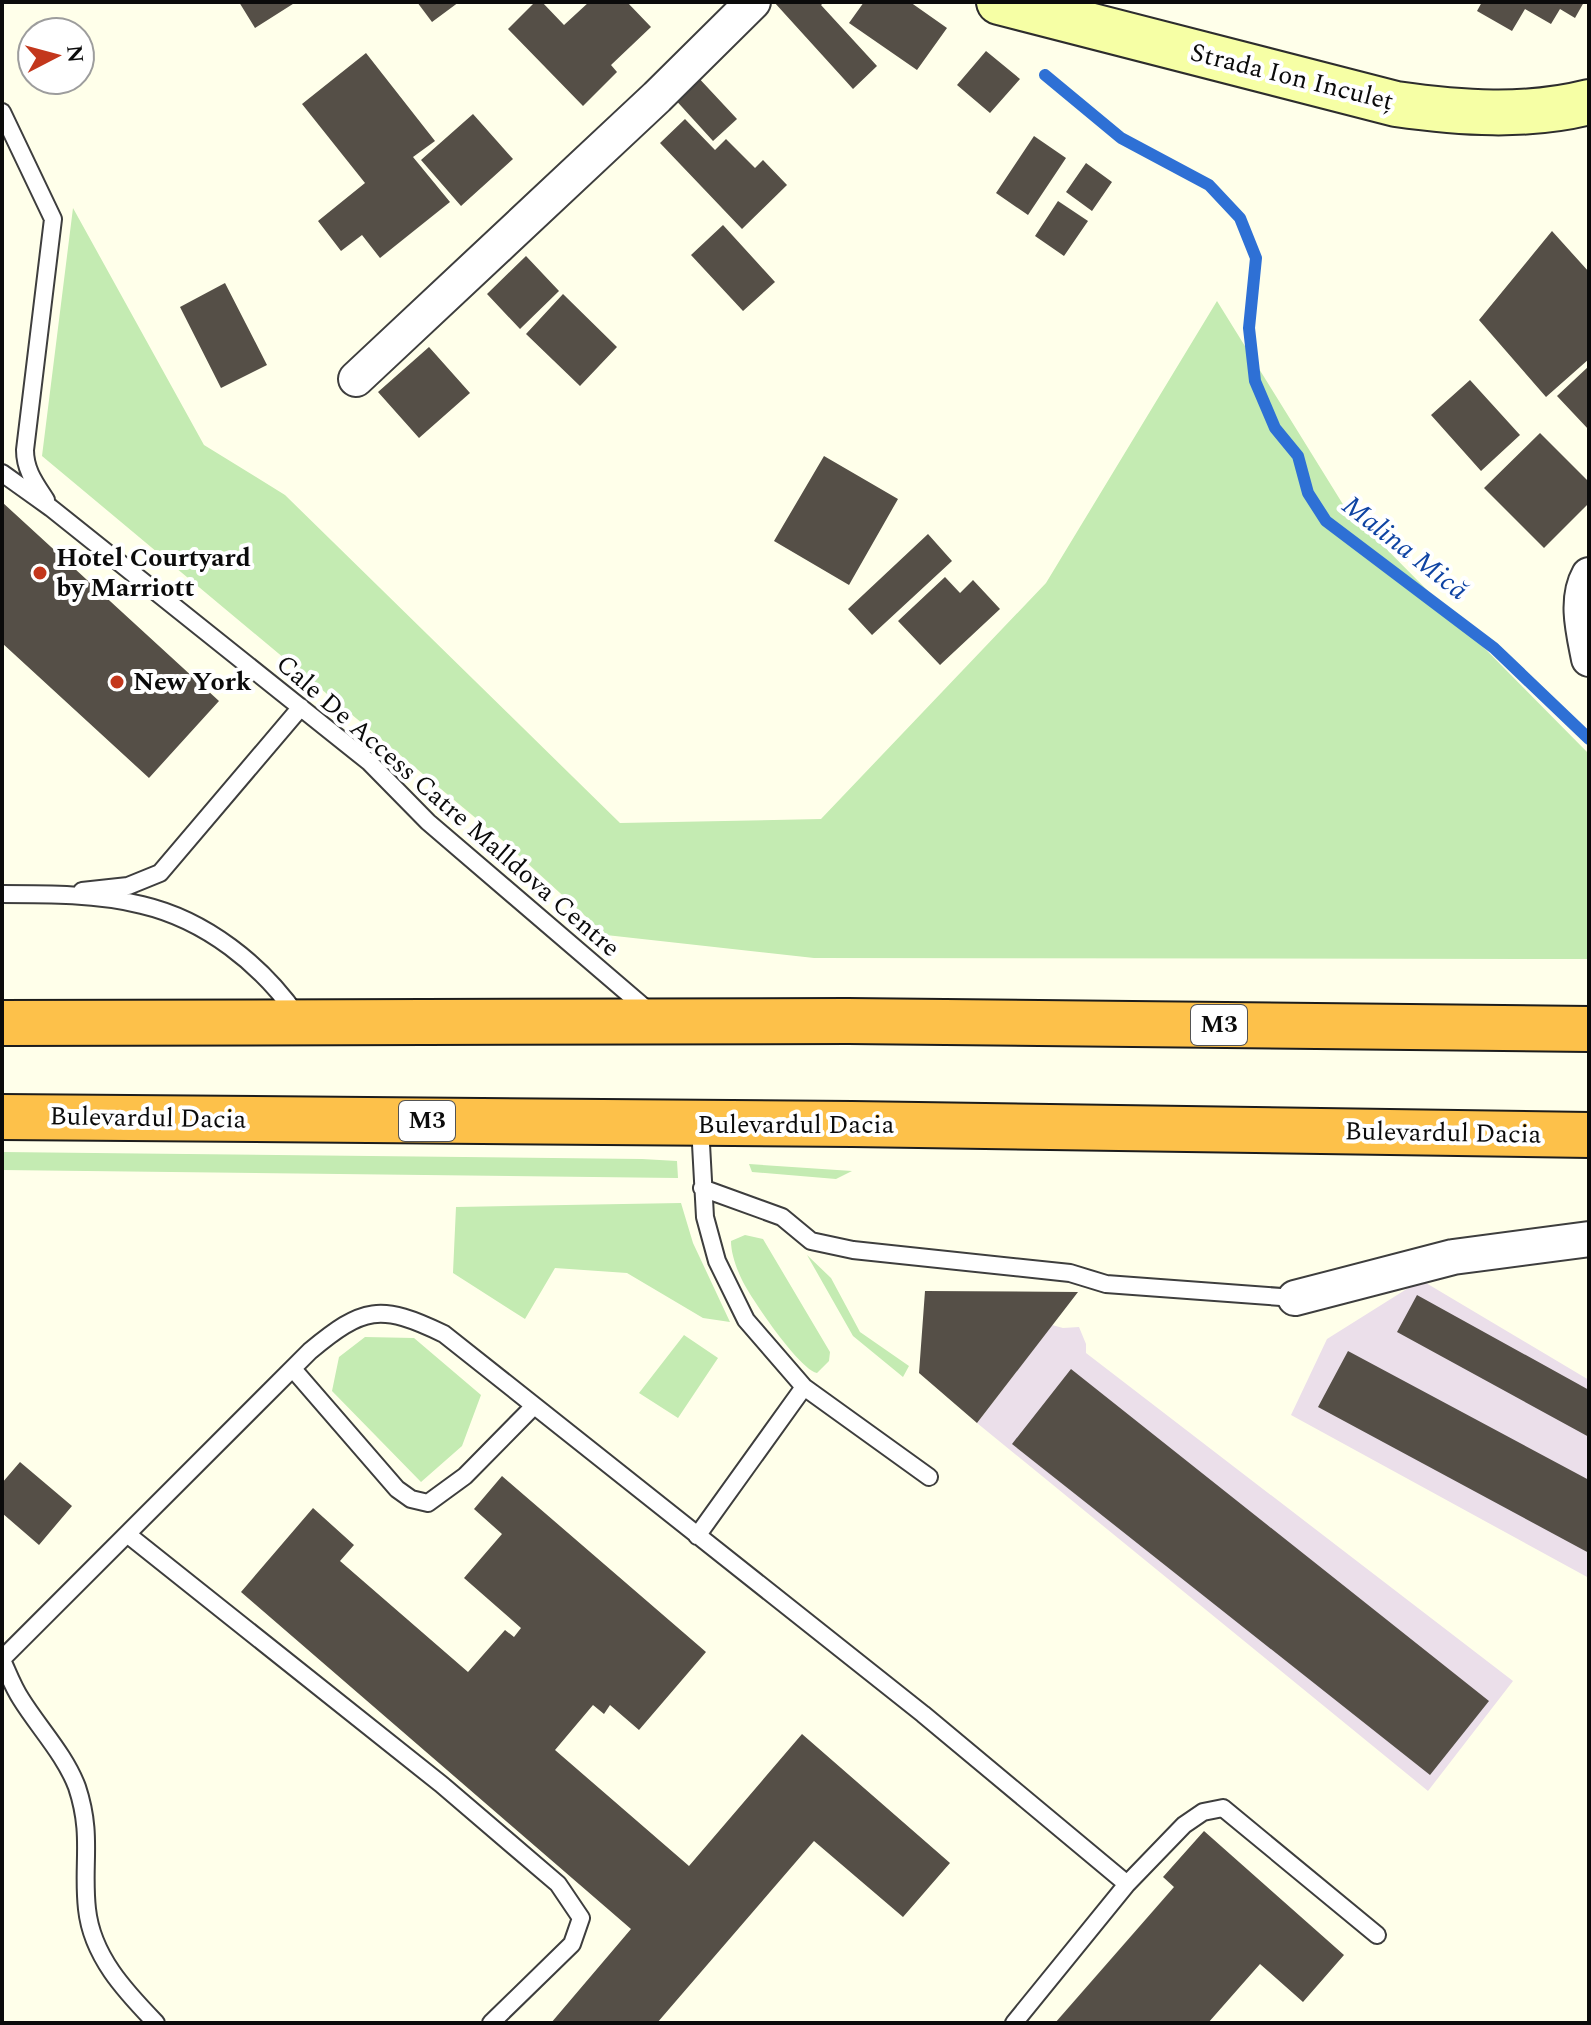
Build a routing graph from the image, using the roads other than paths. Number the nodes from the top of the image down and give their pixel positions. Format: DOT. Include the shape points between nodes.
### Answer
graph roads {
  1 [pos="753,2"];
  2 [pos="999,2"];
  3 [pos="1589,102"];
  4 [pos="2,112"];
  5 [pos="356,379"];
  6 [pos="2,473"];
  7 [pos="51,508"];
  8 [pos="1589,575"];
  9 [pos="1589,659"];
  10 [pos="301,707"];
  11 [pos="2,894"];
  12 [pos="54,894"];
  13 [pos="301,1022"];
  14 [pos="662,1022"];
  15 [pos="2,1023"];
  16 [pos="1589,1029"];
  17 [pos="2,1117"];
  18 [pos="700,1124"];
  19 [pos="1589,1135"];
  20 [pos="702,1188"];
  21 [pos="1589,1239"];
  22 [pos="1295,1298"];
  23 [pos="293,1369"];
  24 [pos="804,1387"];
  25 [pos="533,1407"];
  26 [pos="929,1477"];
  27 [pos="127,1534"];
  28 [pos="697,1536"];
  29 [pos="2,1659"];
  30 [pos="1127,1884"];
  31 [pos="1377,1935"];
  32 [pos="156,2023"];
  33 [pos="491,2023"];
  34 [pos="1014,2023"];
  1 -- 5 [label="street"];
  2 -- 3 [label="main road, Strada Ion Inculeț" via="1396,104 1508,113"];
  4 -- 7 [label="lane" via="53,219 25,450 31,477"];
  6 -- 7 [label="lane, Cale De Access Catre Malldova Centre"];
  7 -- 10 [label="lane, Cale De Access Catre Malldova Centre"];
  8 -- 9 [label="street" via="1581,618"];
  10 -- 12 [label="lane" via="160,873 128,886"];
  10 -- 14 [label="lane, Cale De Access Catre Malldova Centre"];
  11 -- 12 [label="lane"];
  12 -- 13 [label="lane" via="141,904 186,922 234,948 280,990"];
  13 -- 14 [label="highway, M3"];
  13 -- 15 [label="highway, M3"];
  14 -- 16 [label="highway, M3"];
  17 -- 18 [label="highway, Bulevardul Dacia / M3"];
  18 -- 19 [label="highway, Bulevardul Dacia / M3"];
  18 -- 20 [label="lane"];
  20 -- 22 [label="lane" via="782,1217 811,1241 853,1250 1070,1273 1106,1284"];
  20 -- 24 [label="lane" via="717,1261 730,1291 746,1320"];
  21 -- 22 [label="street" via="1453,1257"];
  23 -- 25 [label="lane" via="341,1325 360,1316 403,1316 444,1334"];
  23 -- 25 [label="lane" via="397,1489 428,1503 465,1476"];
  23 -- 27 [label="lane"];
  24 -- 26 [label="lane"];
  24 -- 28 [label="lane"];
  25 -- 28 [label="lane"];
  27 -- 29 [label="lane"];
  27 -- 33 [label="lane" via="441,1784 567,1896 581,1918 572,1944"];
  28 -- 30 [label="lane"];
  29 -- 32 [label="lane" via="19,1696 76,1784 87,1821 87,1910 96,1947 112,1974"];
  30 -- 31 [label="lane" via="1184,1825 1203,1812 1223,1808"];
  30 -- 34 [label="lane"];
}
